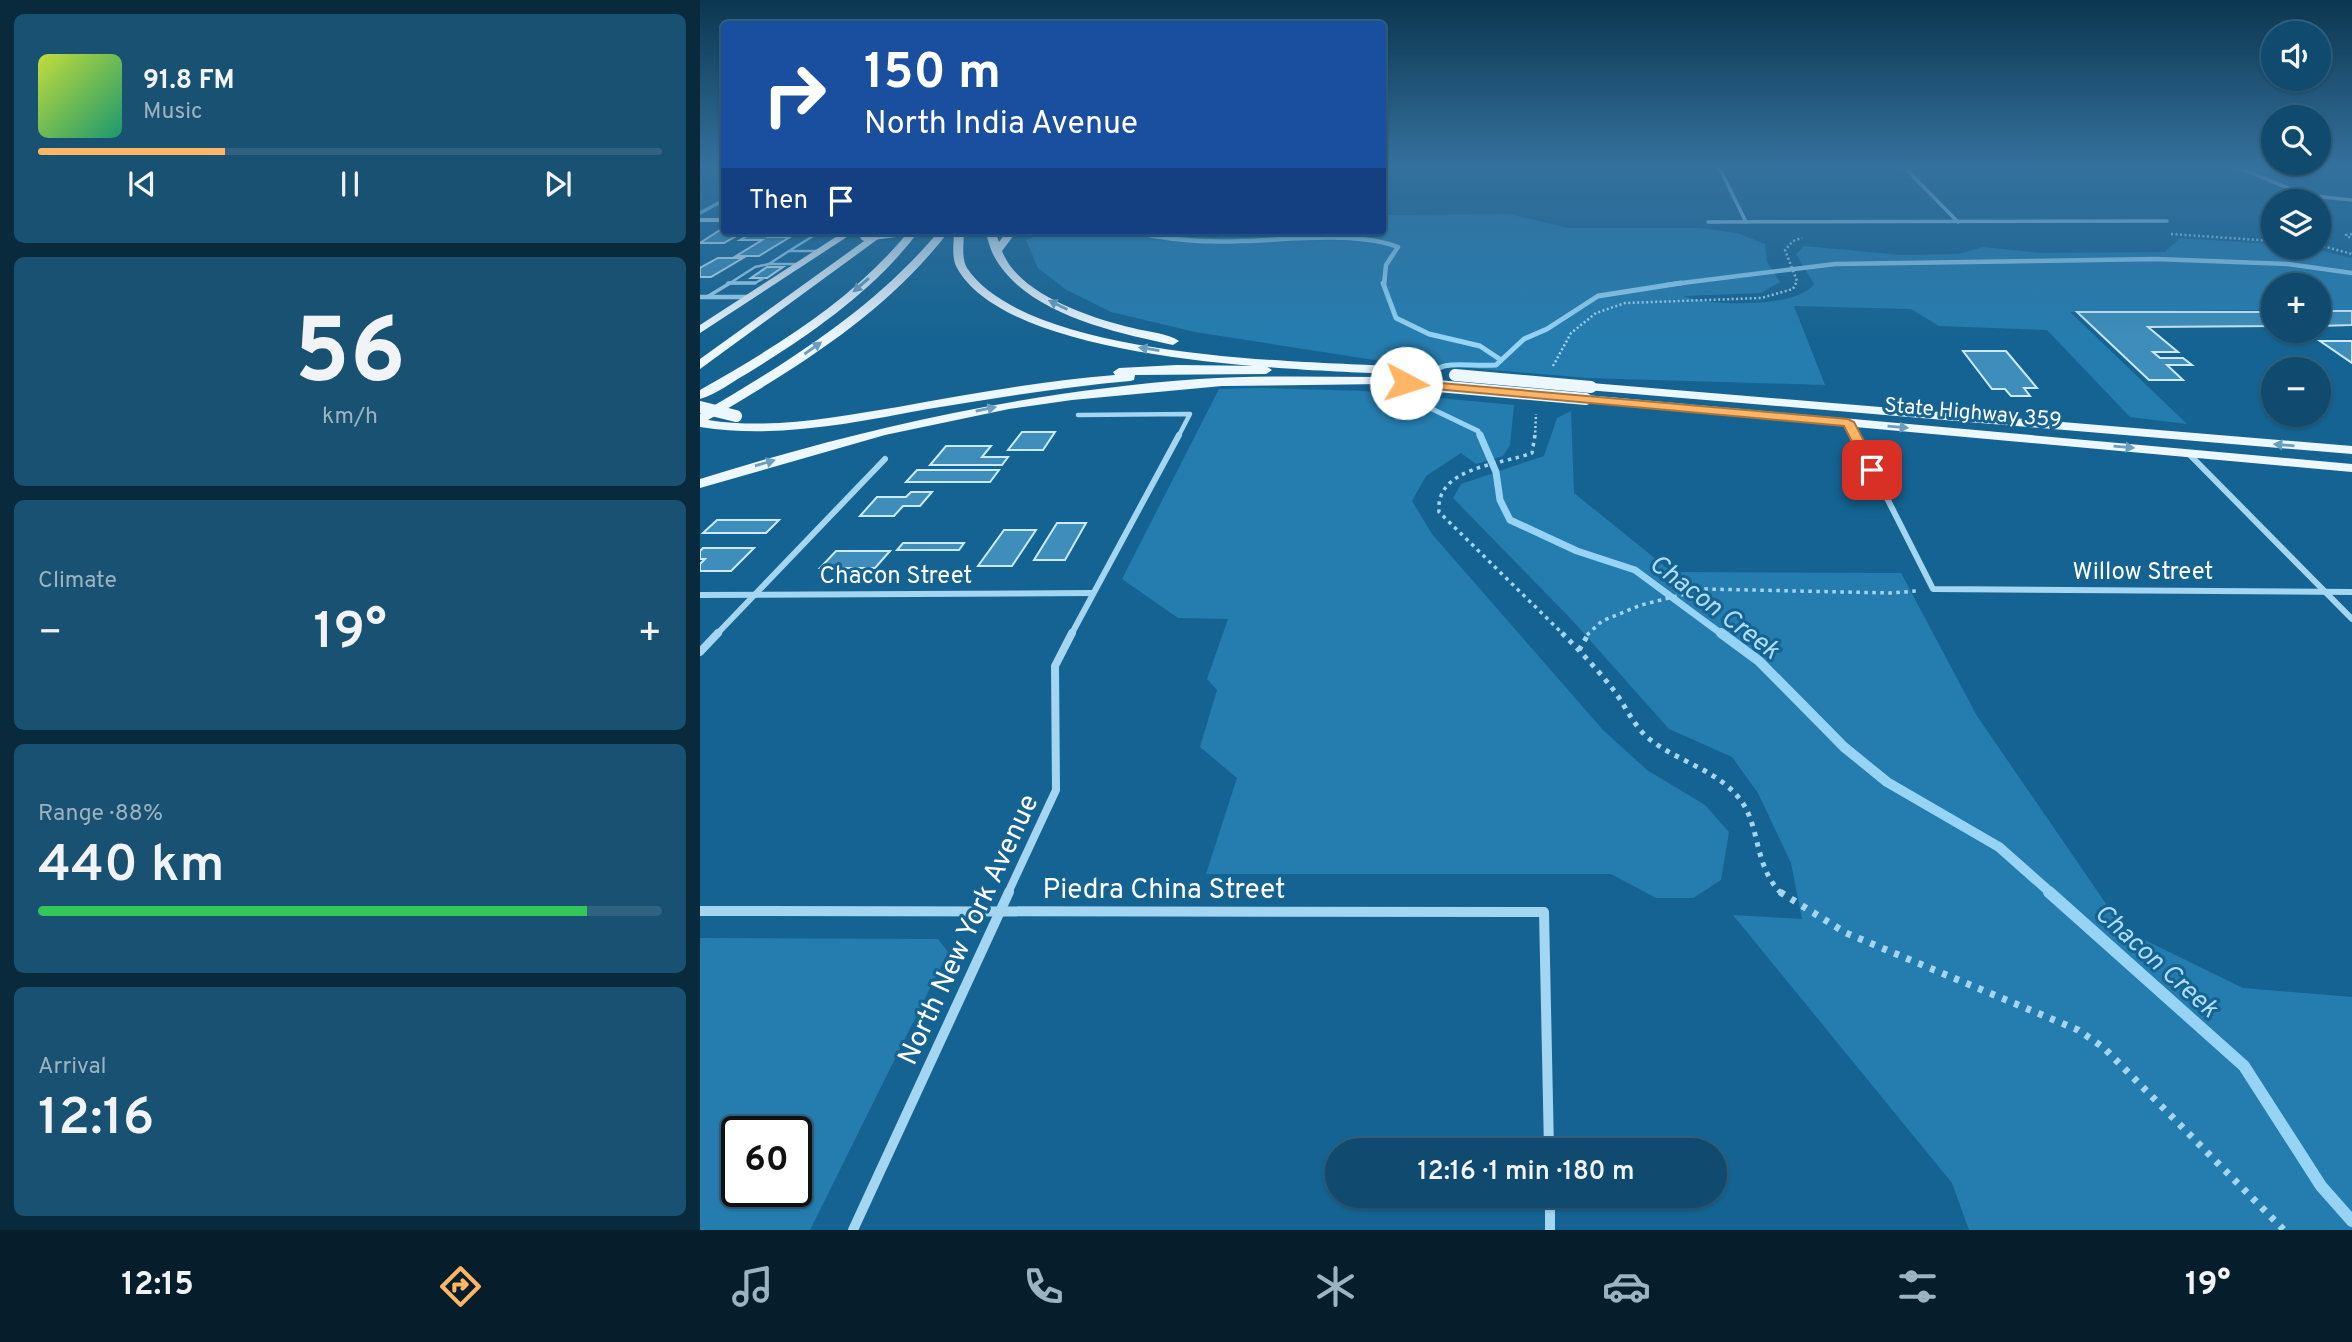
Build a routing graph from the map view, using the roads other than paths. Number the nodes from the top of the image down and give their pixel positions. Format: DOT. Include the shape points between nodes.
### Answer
graph roads {
  1 [pos="815,235"];
  2 [pos="844,235"];
  3 [pos="873,235"];
  4 [pos="879,235"];
  5 [pos="911,235"];
  6 [pos="941,235"];
  7 [pos="959,235"];
  8 [pos="976,235"];
  9 [pos="992,235"];
  10 [pos="1009,235"];
  11 [pos="998,250"];
  12 [pos="789,251"];
  13 [pos="811,257"];
  14 [pos="769,264"];
  15 [pos="785,264"];
  16 [pos="780,267"];
  17 [pos="764,278"];
  18 [pos="728,283"];
  19 [pos="700,297"];
  20 [pos="707,297"];
  21 [pos="751,297"];
  22 [pos="700,330"];
  23 [pos="700,365"];
  24 [pos="1384,375"];
  25 [pos="1588,393"];
  26 [pos="700,396"];
  27 [pos="700,407"];
  28 [pos="1078,415"];
  29 [pos="700,422"];
  30 [pos="1848,422"];
  31 [pos="2352,450"];
  32 [pos="2188,453"];
  33 [pos="886,459"];
  34 [pos="2352,466"];
  35 [pos="700,484"];
  36 [pos="2325,592"];
  37 [pos="2352,592"];
  38 [pos="1092,593"];
  39 [pos="700,594"];
  40 [pos="755,595"];
  41 [pos="2352,619"];
  42 [pos="700,652"];
  43 [pos="1003,910"];
  44 [pos="700,911"];
  45 [pos="1549,1138"];
  46 [pos="1550,1208"];
  47 [pos="853,1230"];
  48 [pos="1550,1230"];
  1 -- 12 [label="lane"];
  2 -- 13 [label="main road"];
  3 -- 13 [label="main road, bridge"];
  4 -- 23 [label="main road"];
  5 -- 26 [label="main road, one-way" via="848,297"];
  29 -- 6 [label="main road, one-way" via="855,319 913,268"];
  24 -- 7 [label="main road, one-way" via="1160,351 1049,325 991,298 972,281 957,251"];
  8 -- 11 [label="main road"];
  9 -- 11 [label="main road"];
  10 -- 11 [label="main road"];
  24 -- 11 [label="main road, one-way" via="1178,343 1102,324 1026,286 1011,273"];
  12 -- 13 [label="lane"];
  12 -- 14 [label="lane"];
  13 -- 15 [label="lane"];
  13 -- 21 [label="main road"];
  14 -- 15 [label="lane"];
  14 -- 18 [label="lane"];
  15 -- 16 [label="lane"];
  17 -- 18 [label="lane" via="755,284"];
  18 -- 20 [label="lane"];
  19 -- 20 [label="street"];
  20 -- 21 [label="street"];
  21 -- 22 [label="main road"];
  24 -- 25 [label="main road, State Highway 359, bridge"];
  24 -- 27 [label="main road, bridge" via="1126,371 989,386 801,416 736,416"];
  24 -- 29 [label="main road" via="1140,376 1046,386 773,429"];
  35 -- 24 [label="main road, one-way" via="830,444 1015,404 1202,383"];
  25 -- 30 [label="main road, State Highway 359"];
  31 -- 25 [label="main road, State Highway 359, one-way"];
  28 -- 38 [label="street, North New York Avenue" via="1190,414"];
  30 -- 32 [label="main road, State Highway 359, one-way"];
  30 -- 36 [label="street, Willow Street" via="1933,589"];
  32 -- 34 [label="main road, State Highway 359"];
  32 -- 36 [label="street"];
  33 -- 40 [label="street"];
  36 -- 37 [label="street, Willow Street"];
  36 -- 41 [label="street"];
  38 -- 40 [label="street, Chacon Street"];
  38 -- 43 [label="street, North New York Avenue" via="1055,666 1056,790"];
  39 -- 40 [label="street, Chacon Street"];
  40 -- 42 [label="street"];
  43 -- 44 [label="street, Piedra China Street"];
  43 -- 45 [label="street, Piedra China Street" via="1544,912"];
  43 -- 47 [label="street, North New York Avenue"];
  46 -- 48 [label="street"];
}
